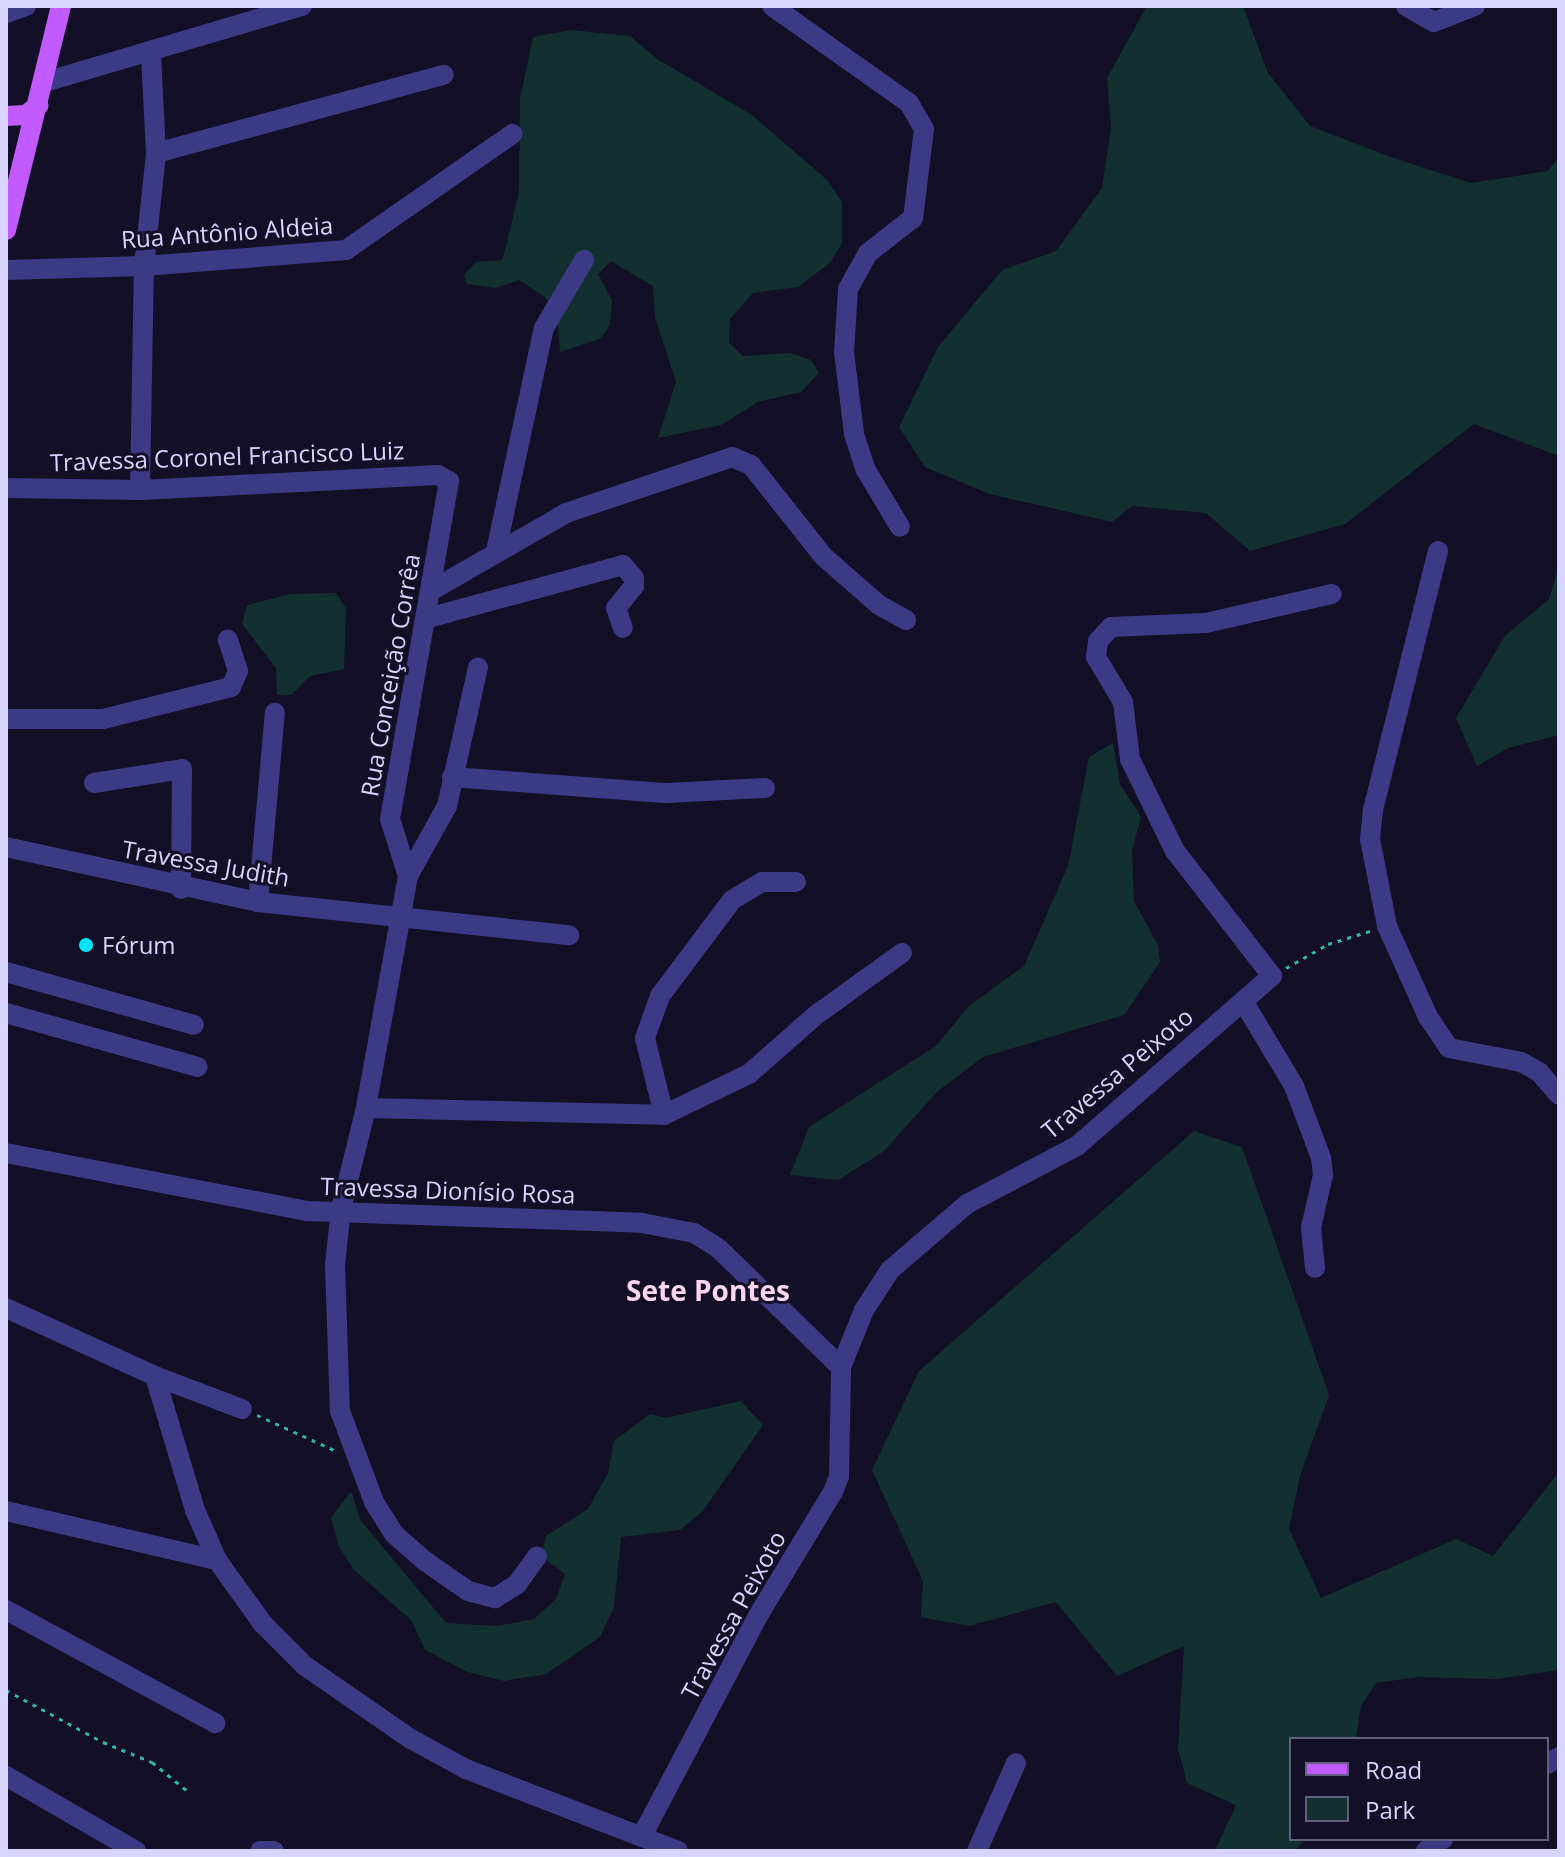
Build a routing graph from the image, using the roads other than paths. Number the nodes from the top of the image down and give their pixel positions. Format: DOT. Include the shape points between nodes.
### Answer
graph roads {
  1 [pos="26,6"];
  2 [pos="61,6"];
  3 [pos="302,6"];
  4 [pos="772,6"];
  5 [pos="1406,6"];
  6 [pos="1475,6"];
  7 [pos="6,13"];
  8 [pos="151,54"];
  9 [pos="444,75"];
  10 [pos="45,82"];
  11 [pos="39,105"];
  12 [pos="6,116"];
  13 [pos="512,134"];
  14 [pos="156,153"];
  15 [pos="6,230"];
  16 [pos="584,260"];
  17 [pos="144,266"];
  18 [pos="6,270"];
  19 [pos="449,481"];
  20 [pos="6,488"];
  21 [pos="140,490"];
  22 [pos="900,527"];
  23 [pos="496,551"];
  24 [pos="1438,551"];
  25 [pos="434,589"];
  26 [pos="1332,594"];
  27 [pos="428,618"];
  28 [pos="906,620"];
  29 [pos="623,628"];
  30 [pos="228,640"];
  31 [pos="478,667"];
  32 [pos="275,713"];
  33 [pos="6,719"];
  34 [pos="452,777"];
  35 [pos="94,783"];
  36 [pos="765,788"];
  37 [pos="6,847"];
  38 [pos="408,876"];
  39 [pos="796,882"];
  40 [pos="181,889"];
  41 [pos="258,902"];
  42 [pos="400,915"];
  43 [pos="569,935"];
  44 [pos="902,953"];
  45 [pos="6,972"];
  46 [pos="1243,1001"];
  47 [pos="6,1013"];
  48 [pos="194,1025"];
  49 [pos="198,1067"];
  50 [pos="1559,1095"];
  51 [pos="366,1108"];
  52 [pos="664,1115"];
  53 [pos="6,1153"];
  54 [pos="341,1209"];
  55 [pos="1315,1268"];
  56 [pos="6,1308"];
  57 [pos="841,1367"];
  58 [pos="155,1376"];
  59 [pos="242,1409"];
  60 [pos="6,1511"];
  61 [pos="537,1556"];
  62 [pos="217,1560"];
  63 [pos="6,1610"];
  64 [pos="215,1723"];
  65 [pos="1016,1763"];
  66 [pos="12,1784"];
  67 [pos="643,1834"];
  68 [pos="136,1851"];
  69 [pos="260,1851"];
  70 [pos="274,1851"];
  71 [pos="678,1851"];
  72 [pos="977,1851"];
  1 -- 7 [label="street"];
  2 -- 10 [label="main road"];
  3 -- 8 [label="street"];
  4 -- 22 [label="street" via="909,103 924,129 913,218 878,243 854,271 846,321 847,395 854,434 866,470"];
  5 -- 6 [label="street" via="1434,22"];
  8 -- 10 [label="street"];
  8 -- 14 [label="street"];
  9 -- 14 [label="street"];
  10 -- 11 [label="main road"];
  11 -- 12 [label="main road" via="26,115"];
  11 -- 15 [label="main road"];
  13 -- 17 [label="street, Rua Antônio Aldeia" via="346,250"];
  14 -- 17 [label="street"];
  16 -- 23 [label="street" via="544,328"];
  17 -- 18 [label="street, Rua Antônio Aldeia"];
  17 -- 21 [label="street"];
  19 -- 21 [label="street, Travessa Coronel Francisco Luiz" via="438,475 370,476"];
  19 -- 25 [label="street, Rua Conceição Corrêa"];
  20 -- 21 [label="street, Travessa Coronel Francisco Luiz"];
  23 -- 25 [label="street"];
  23 -- 28 [label="street" via="566,513 710,461 743,459 823,556 879,605"];
  24 -- 50 [label="street" via="1373,810 1370,839 1387,926 1428,1017 1449,1048 1521,1062 1539,1072"];
  25 -- 27 [label="street, Rua Conceição Corrêa"];
  26 -- 46 [label="street, Travessa Peixoto" via="1206,623 1111,627 1095,648 1123,702 1130,759 1175,851 1272,976"];
  27 -- 29 [label="street" via="623,565 634,578 634,586 616,608"];
  27 -- 38 [label="street, Rua Conceição Corrêa" via="390,819"];
  30 -- 33 [label="street" via="238,671 231,687 103,719"];
  31 -- 34 [label="street, Rua Conceição Corrêa"];
  32 -- 41 [label="street"];
  34 -- 36 [label="street" via="667,793"];
  34 -- 38 [label="street, Rua Conceição Corrêa" via="447,806"];
  35 -- 40 [label="street" via="182,769"];
  37 -- 40 [label="street, Travessa Judith"];
  38 -- 42 [label="street, Rua Conceição Corrêa"];
  39 -- 52 [label="street" via="762,882 732,900 660,996 645,1038"];
  40 -- 41 [label="street, Travessa Judith"];
  41 -- 42 [label="street, Travessa Judith"];
  42 -- 43 [label="street, Travessa Judith"];
  42 -- 51 [label="street, Rua Conceição Corrêa"];
  44 -- 52 [label="street" via="816,1015 749,1074"];
  45 -- 48 [label="street"];
  46 -- 55 [label="street" via="1294,1086 1321,1158 1323,1175 1311,1228"];
  46 -- 57 [label="street, Travessa Peixoto" via="1077,1146 967,1204 890,1270 864,1310"];
  47 -- 49 [label="street"];
  51 -- 52 [label="street"];
  51 -- 54 [label="street, Rua Conceição Corrêa"];
  53 -- 54 [label="street, Travessa Dionísio Rosa" via="306,1211"];
  54 -- 57 [label="street, Travessa Dionísio Rosa" via="642,1223 694,1233 718,1248"];
  54 -- 61 [label="street, Rua Conceição Corrêa" via="335,1264 340,1411 374,1502 394,1534 482,1597 506,1594"];
  56 -- 58 [label="street"];
  57 -- 67 [label="street, Travessa Peixoto" via="839,1476 833,1492 759,1614"];
  58 -- 59 [label="street"];
  58 -- 62 [label="street" via="195,1510"];
  60 -- 62 [label="street"];
  62 -- 67 [label="street" via="263,1624 305,1666 411,1739 466,1769"];
  63 -- 64 [label="street"];
  65 -- 72 [label="street"];
  66 -- 68 [label="street"];
  67 -- 71 [label="street"];
  69 -- 70 [label="street"];
}
